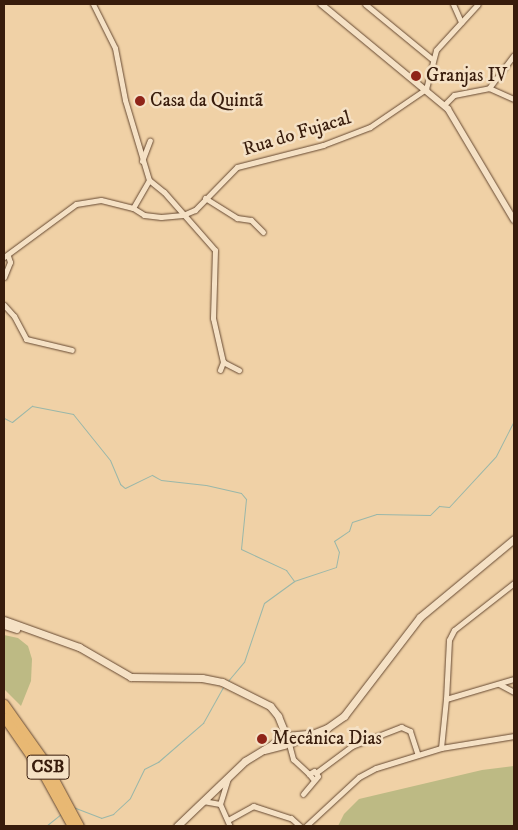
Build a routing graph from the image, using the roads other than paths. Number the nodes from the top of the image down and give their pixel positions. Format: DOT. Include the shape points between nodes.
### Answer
graph roads {
  1 [pos="93,4"];
  2 [pos="321,4"];
  3 [pos="365,4"];
  4 [pos="452,4"];
  5 [pos="478,4"];
  6 [pos="461,22"];
  7 [pos="514,55"];
  8 [pos="432,59"];
  9 [pos="489,88"];
  10 [pos="426,89"];
  11 [pos="514,99"];
  12 [pos="444,105"];
  13 [pos="150,140"];
  14 [pos="142,161"];
  15 [pos="149,180"];
  16 [pos="205,198"];
  17 [pos="133,208"];
  18 [pos="183,215"];
  19 [pos="514,220"];
  20 [pos="263,232"];
  21 [pos="6,256"];
  22 [pos="4,277"];
  23 [pos="4,305"];
  24 [pos="72,350"];
  25 [pos="223,362"];
  26 [pos="220,370"];
  27 [pos="239,370"];
  28 [pos="514,539"];
  29 [pos="514,583"];
  30 [pos="4,620"];
  31 [pos="4,625"];
  32 [pos="53,638"];
  33 [pos="514,679"];
  34 [pos="499,684"];
  35 [pos="514,692"];
  36 [pos="446,699"];
  37 [pos="4,704"];
  38 [pos="6,715"];
  39 [pos="280,727"];
  40 [pos="297,734"];
  41 [pos="310,734"];
  42 [pos="514,736"];
  43 [pos="285,741"];
  44 [pos="272,742"];
  45 [pos="441,748"];
  46 [pos="254,754"];
  47 [pos="418,755"];
  48 [pos="317,772"];
  49 [pos="310,774"];
  50 [pos="228,778"];
  51 [pos="313,779"];
  52 [pos="303,794"];
  53 [pos="203,801"];
  54 [pos="220,804"];
  55 [pos="229,823"];
  56 [pos="72,826"];
  57 [pos="80,826"];
  58 [pos="176,826"];
  59 [pos="300,826"];
  60 [pos="306,826"];
  1 -- 14 [label="street" via="115,48"];
  2 -- 10 [label="street"];
  3 -- 8 [label="street"];
  4 -- 6 [label="street"];
  5 -- 6 [label="street"];
  6 -- 8 [label="street"];
  7 -- 9 [label="street"];
  8 -- 10 [label="street"];
  9 -- 11 [label="street"];
  9 -- 12 [label="street" via="454,95"];
  10 -- 12 [label="street"];
  10 -- 16 [label="street, Rua do Fujacal" via="357,132 323,145 236,167"];
  12 -- 19 [label="street"];
  13 -- 14 [label="street"];
  14 -- 15 [label="street"];
  15 -- 17 [label="street"];
  15 -- 18 [label="street"];
  16 -- 18 [label="street, Rua do Fujacal" via="195,210"];
  16 -- 20 [label="street" via="237,218 251,220"];
  17 -- 18 [label="street" via="144,215"];
  17 -- 21 [label="street" via="100,200 76,204"];
  18 -- 25 [label="street" via="215,250 213,318"];
  21 -- 22 [label="street" via="10,265"];
  23 -- 24 [label="street" via="26,339"];
  25 -- 26 [label="street"];
  25 -- 27 [label="street"];
  28 -- 41 [label="main road" via="420,616 344,716 327,728"];
  29 -- 36 [label="street" via="454,630 449,640"];
  30 -- 32 [label="main road"];
  31 -- 32 [label="main road"];
  32 -- 39 [label="main road" via="79,647 130,677 202,678 222,682 270,706"];
  33 -- 34 [label="street"];
  34 -- 35 [label="street"];
  34 -- 36 [label="street"];
  36 -- 45 [label="street"];
  37 -- 38 [label="highway, CSB"];
  38 -- 56 [label="highway, CSB"];
  38 -- 57 [label="highway, CSB" via="48,766"];
  39 -- 40 [label="main road"];
  39 -- 43 [label="main road"];
  39 -- 44 [label="main road"];
  40 -- 41 [label="main road"];
  40 -- 43 [label="main road"];
  41 -- 43 [label="main road"];
  42 -- 45 [label="street"];
  43 -- 44 [label="main road"];
  43 -- 46 [label="main road"];
  43 -- 49 [label="street" via="293,759"];
  44 -- 46 [label="main road"];
  45 -- 47 [label="street"];
  46 -- 50 [label="main road"];
  47 -- 48 [label="street" via="410,730 401,726 352,746"];
  47 -- 60 [label="street" via="359,777"];
  48 -- 49 [label="street"];
  48 -- 51 [label="street" via="318,776"];
  49 -- 51 [label="street"];
  50 -- 53 [label="main road"];
  50 -- 54 [label="street"];
  51 -- 52 [label="street"];
  53 -- 54 [label="street"];
  53 -- 58 [label="main road"];
  54 -- 55 [label="street"];
  55 -- 59 [label="street" via="253,806 292,818"];
}
